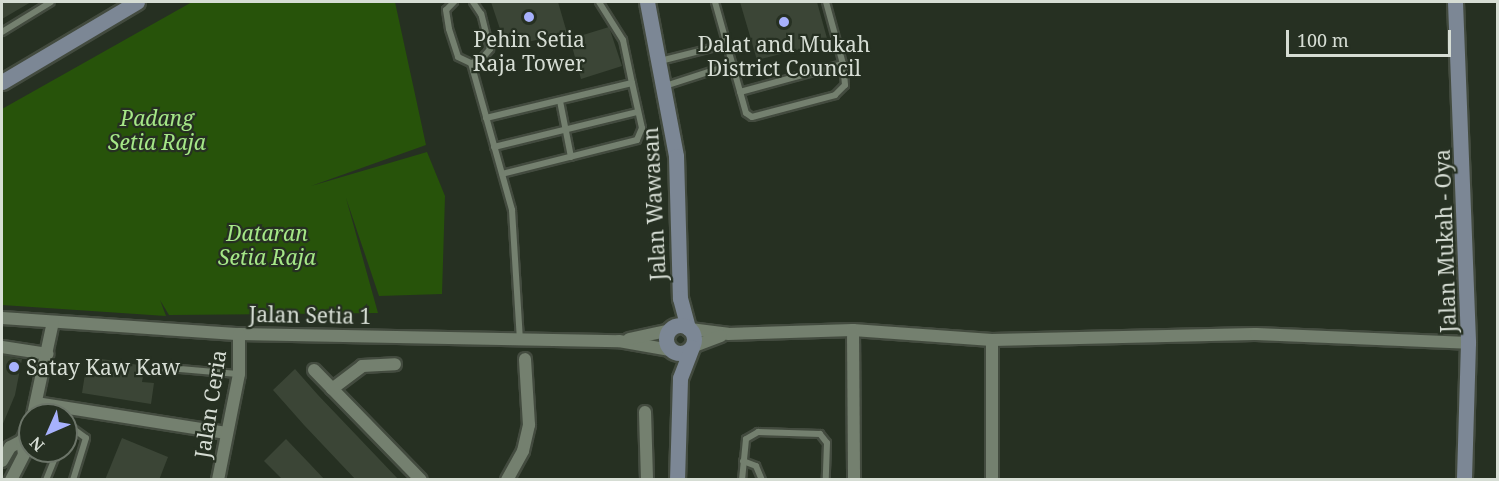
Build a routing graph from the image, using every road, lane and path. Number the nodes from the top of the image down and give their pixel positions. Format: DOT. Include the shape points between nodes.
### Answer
graph roads {
  1 [pos="51,2"];
  2 [pos="136,2"];
  3 [pos="454,2"];
  4 [pos="473,2"];
  5 [pos="599,2"];
  6 [pos="647,2"];
  7 [pos="715,2"];
  8 [pos="825,2"];
  9 [pos="1455,2"];
  10 [pos="2,32"];
  11 [pos="727,44"];
  12 [pos="660,61"];
  13 [pos="471,63"];
  14 [pos="733,64"];
  15 [pos="843,64"];
  16 [pos="3,78"];
  17 [pos="632,83"];
  18 [pos="665,86"];
  19 [pos="740,92"];
  20 [pos="560,101"];
  21 [pos="638,112"];
  22 [pos="486,118"];
  23 [pos="566,130"];
  24 [pos="495,147"];
  25 [pos="571,157"];
  26 [pos="502,174"];
  27 [pos="680,298"];
  28 [pos="2,318"];
  29 [pos="53,322"];
  30 [pos="689,328"];
  31 [pos="853,330"];
  32 [pos="668,331"];
  33 [pos="239,334"];
  34 [pos="728,334"];
  35 [pos="520,339"];
  36 [pos="992,340"];
  37 [pos="619,341"];
  38 [pos="1468,343"];
  39 [pos="2,347"];
  40 [pos="692,347"];
  41 [pos="670,350"];
  42 [pos="47,354"];
  43 [pos="525,359"];
  44 [pos="395,364"];
  45 [pos="157,367"];
  46 [pos="314,370"];
  47 [pos="239,374"];
  48 [pos="680,378"];
  49 [pos="332,389"];
  50 [pos="36,403"];
  51 [pos="645,412"];
  52 [pos="78,414"];
  53 [pos="78,432"];
  54 [pos="227,433"];
  55 [pos="6,445"];
  56 [pos="2,461"];
  57 [pos="18,461"];
  58 [pos="743,461"];
  59 [pos="53,463"];
  60 [pos="11,480"];
  61 [pos="46,480"];
  62 [pos="73,480"];
  63 [pos="218,480"];
  64 [pos="421,480"];
  65 [pos="507,480"];
  66 [pos="646,480"];
  67 [pos="677,480"];
  68 [pos="742,480"];
  69 [pos="762,480"];
  70 [pos="826,480"];
  71 [pos="854,480"];
  72 [pos="992,480"];
  73 [pos="1464,480"];
  1 -- 10 [label="lane"];
  2 -- 16 [label="street"];
  3 -- 13 [label="lane" via="446,10 449,29 458,57"];
  4 -- 13 [label="lane" via="481,15 490,49 480,61"];
  5 -- 17 [label="lane" via="623,40"];
  6 -- 12 [label="street, Jalan Wawasan"];
  7 -- 11 [label="lane"];
  8 -- 15 [label="lane"];
  9 -- 38 [label="street, Jalan Mukah - Oya"];
  11 -- 12 [label="lane"];
  11 -- 14 [label="lane"];
  12 -- 18 [label="street, Jalan Wawasan"];
  13 -- 22 [label="lane"];
  14 -- 18 [label="lane"];
  14 -- 19 [label="lane"];
  15 -- 19 [label="lane"];
  15 -- 19 [label="lane" via="845,85 835,95 752,117 746,113"];
  17 -- 20 [label="lane"];
  17 -- 21 [label="lane"];
  18 -- 27 [label="street, Jalan Wawasan" via="676,156"];
  20 -- 22 [label="lane"];
  20 -- 23 [label="lane"];
  21 -- 23 [label="lane"];
  21 -- 25 [label="lane" via="642,134 637,140"];
  22 -- 24 [label="lane"];
  23 -- 24 [label="lane"];
  23 -- 25 [label="lane"];
  24 -- 26 [label="lane"];
  25 -- 26 [label="lane"];
  26 -- 35 [label="lane" via="515,229"];
  27 -- 30 [label="street, Jalan Wawasan"];
  27 -- 32 [label="street, Jalan Wawasan"];
  28 -- 29 [label="street, Jalan Setia 1"];
  29 -- 33 [label="street, Jalan Setia 1"];
  29 -- 42 [label="street"];
  30 -- 32 [label="street" via="675,325"];
  30 -- 34 [label="street"];
  30 -- 40 [label="street" via="694,340"];
  31 -- 34 [label="street"];
  31 -- 36 [label="street"];
  31 -- 71 [label="street"];
  32 -- 37 [label="street, Jalan Setia 1"];
  32 -- 41 [label="street" via="665,341"];
  33 -- 35 [label="street, Jalan Setia 1"];
  33 -- 47 [label="street, Jalan Ceria"];
  34 -- 40 [label="street"];
  35 -- 37 [label="street, Jalan Setia 1"];
  36 -- 38 [label="street" via="1256,334"];
  36 -- 72 [label="street"];
  37 -- 41 [label="street, Jalan Setia 1"];
  38 -- 73 [label="street, Jalan Mukah - Oya"];
  39 -- 42 [label="street"];
  40 -- 41 [label="street" via="684,353"];
  40 -- 48 [label="street"];
  41 -- 48 [label="street"];
  42 -- 50 [label="street"];
  43 -- 65 [label="street" via="529,425 523,451"];
  44 -- 49 [label="street" via="362,366"];
  45 -- 47 [label="lane"];
  46 -- 49 [label="street"];
  47 -- 54 [label="street, Jalan Ceria"];
  48 -- 67 [label="street"];
  49 -- 64 [label="street"];
  51 -- 66 [label="street"];
  52 -- 54 [label="street"];
  53 -- 62 [label="lane" via="86,438"];
  54 -- 63 [label="street, Jalan Ceria"];
  55 -- 56 [label="street"];
  57 -- 60 [label="street"];
  58 -- 68 [label="lane"];
  58 -- 69 [label="lane" via="759,469"];
  58 -- 70 [label="lane" via="744,445 750,434 820,434 827,443"];
  59 -- 61 [label="lane"];
}
